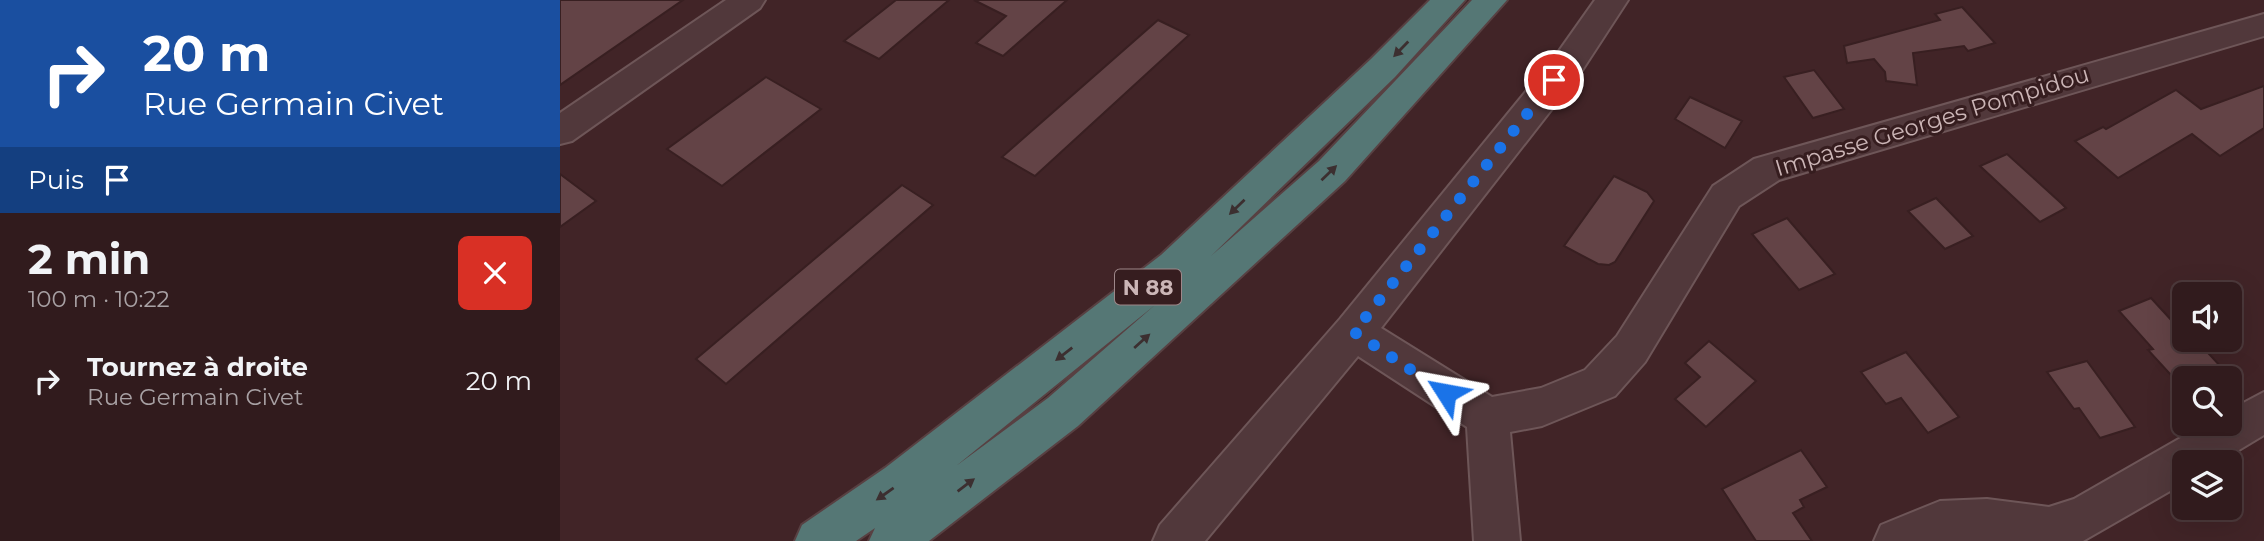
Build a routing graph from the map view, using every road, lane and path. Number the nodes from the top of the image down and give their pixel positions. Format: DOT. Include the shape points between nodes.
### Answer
graph roads {
  1 [pos="749,0"];
  2 [pos="1449,0"];
  3 [pos="1491,0"];
  4 [pos="1612,0"];
  5 [pos="2264,25"];
  6 [pos="560,131"];
  7 [pos="1354,332"];
  8 [pos="2264,412"];
  9 [pos="1488,417"];
  10 [pos="818,541"];
  11 [pos="892,541"];
  12 [pos="1176,541"];
  13 [pos="1497,541"];
  14 [pos="1897,541"];
  1 -- 6 [label="street"];
  2 -- 10 [label="highway, N 88, one-way" via="1175,266 901,483"];
  11 -- 3 [label="highway, N 88, one-way" via="1063,412 1332,170"];
  4 -- 7 [label="street" via="1571,60"];
  5 -- 9 [label="street, Impasse Georges Pompidou" via="1767,169 1726,196 1631,349 1600,383 1542,407"];
  7 -- 9 [label="street"];
  7 -- 12 [label="street"];
  8 -- 14 [label="street" via="2083,519 2049,530 1987,521 1940,523"];
  9 -- 13 [label="street"];
}
